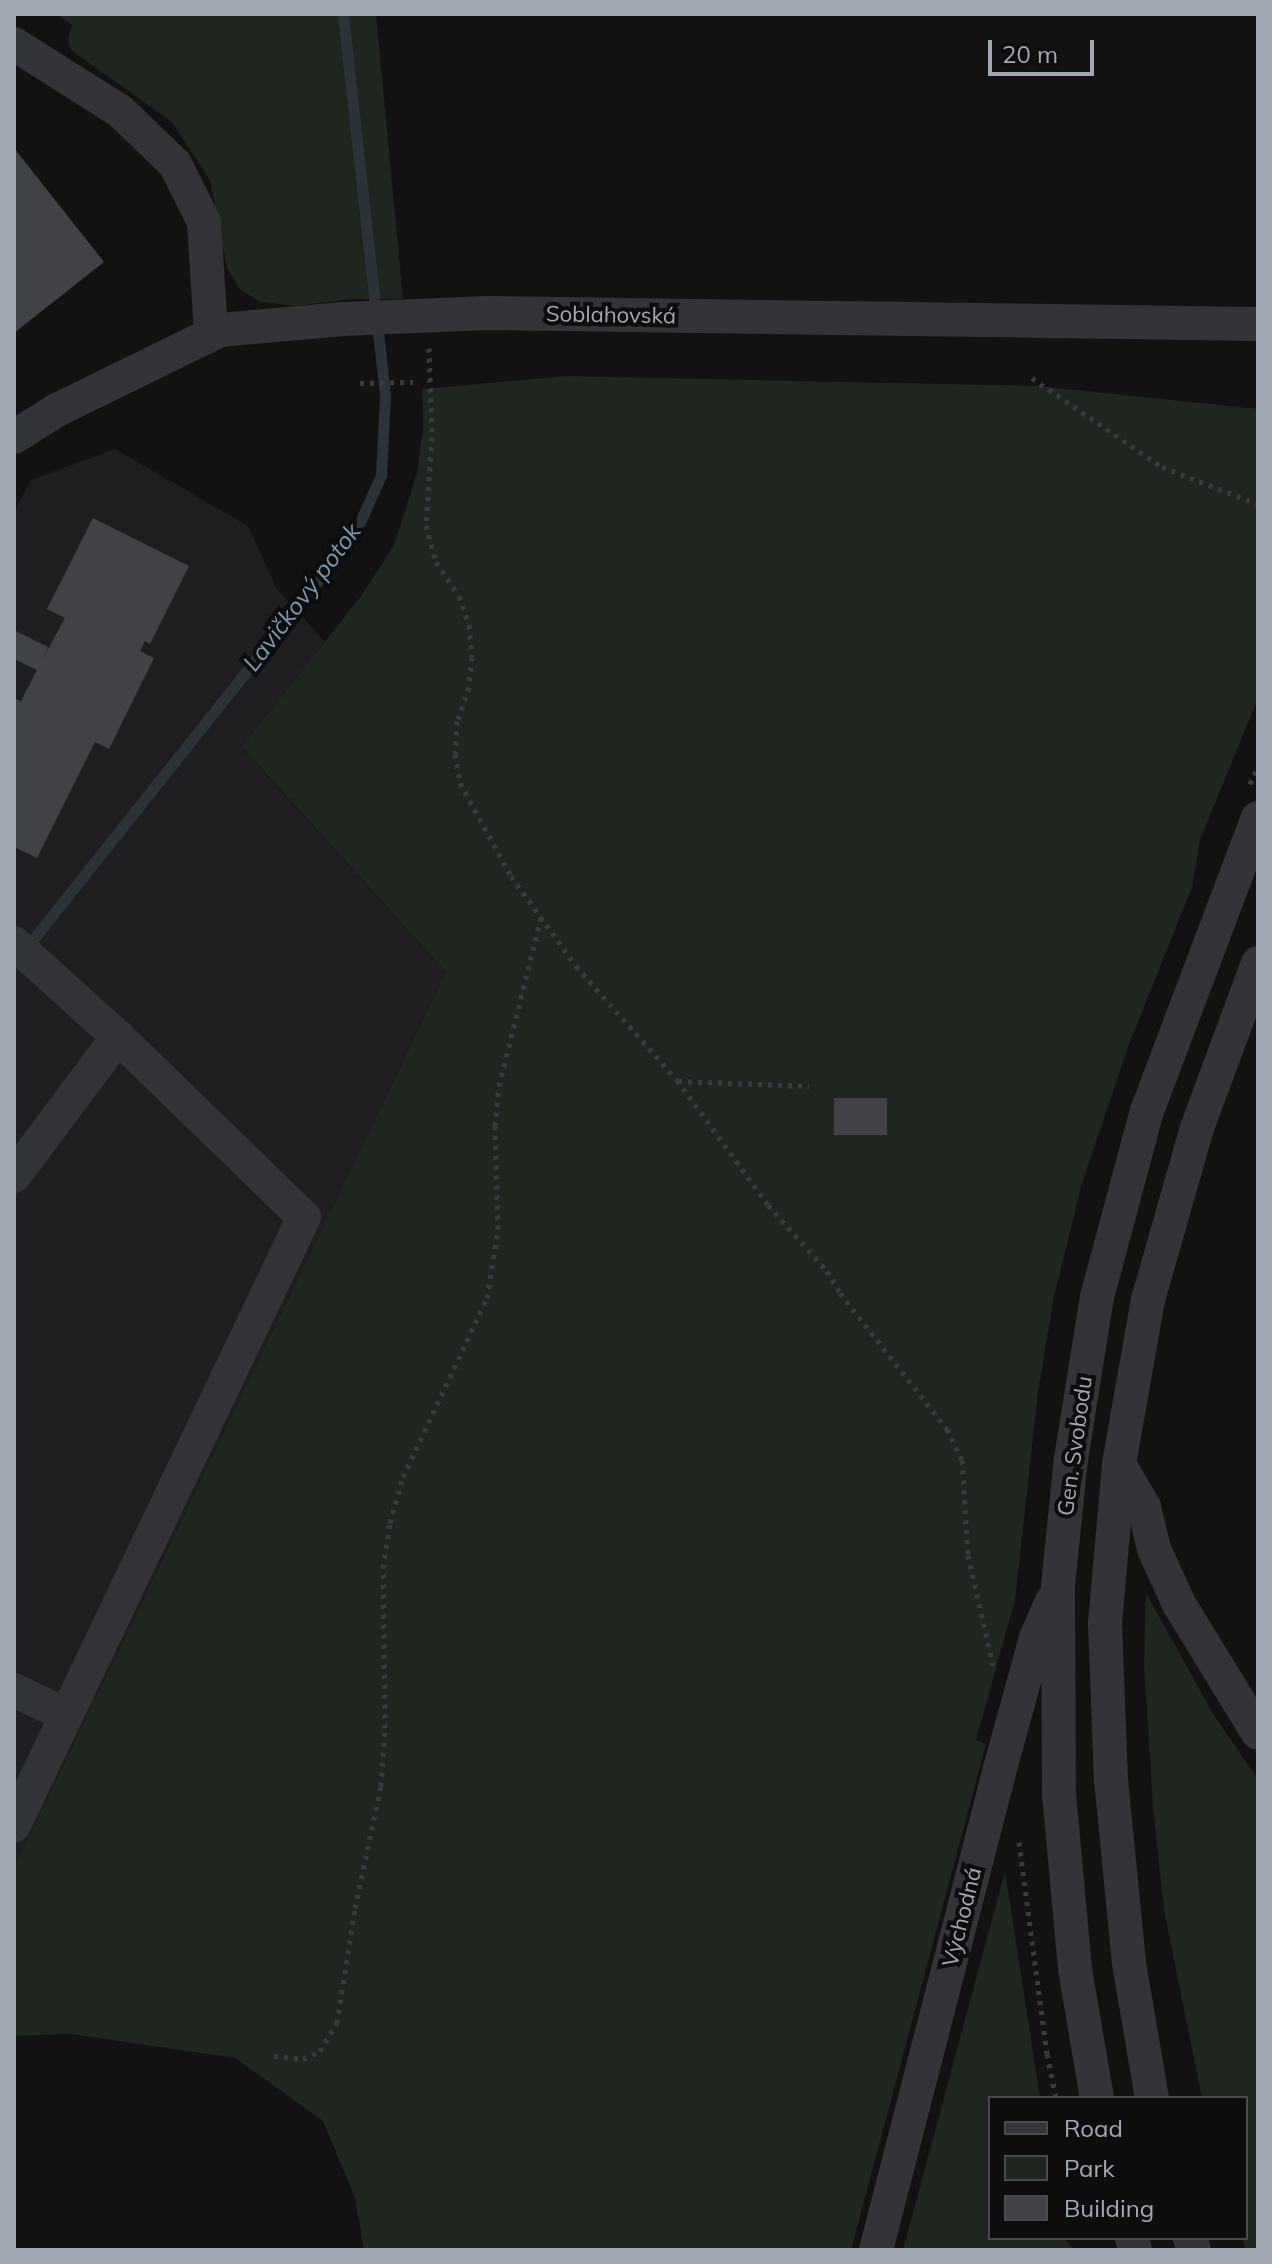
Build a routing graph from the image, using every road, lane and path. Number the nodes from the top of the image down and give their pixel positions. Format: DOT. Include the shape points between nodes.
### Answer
graph roads {
  1 [pos="14,44"];
  2 [pos="428,315"];
  3 [pos="1250,328"];
  4 [pos="211,334"];
  5 [pos="1032,378"];
  6 [pos="413,382"];
  7 [pos="360,383"];
  8 [pos="14,437"];
  9 [pos="1258,504"];
  10 [pos="1258,818"];
  11 [pos="542,916"];
  12 [pos="14,943"];
  13 [pos="1258,963"];
  14 [pos="118,1037"];
  15 [pos="677,1080"];
  16 [pos="809,1086"];
  17 [pos="14,1176"];
  18 [pos="1119,1464"];
  19 [pos="1058,1586"];
  20 [pos="996,1670"];
  21 [pos="14,1690"];
  22 [pos="66,1715"];
  23 [pos="1258,1733"];
  24 [pos="14,1825"];
  25 [pos="1018,1834"];
  26 [pos="274,2056"];
  27 [pos="1056,2096"];
  28 [pos="1097,2096"];
  29 [pos="1152,2096"];
  30 [pos="876,2250"];
  1 -- 4 [label="street" via="120,111 175,164 204,222"];
  2 -- 3 [label="street, Soblahovská"];
  2 -- 4 [label="street, Soblahovská"];
  2 -- 11 [label="path" via="432,437 426,525 436,562 459,596 472,657 457,721 460,783 511,876"];
  4 -- 8 [label="street, Soblahovská" via="57,410"];
  5 -- 9 [label="path" via="1162,467"];
  6 -- 7 [label="path"];
  10 -- 19 [label="street, Gen. Svobodu" via="1147,1111 1097,1297 1071,1459"];
  11 -- 15 [label="path" via="576,966"];
  11 -- 26 [label="path" via="499,1086 498,1229 487,1298 403,1477 390,1523 383,1568 381,1786 337,2023 320,2051 303,2059"];
  12 -- 14 [label="street"];
  13 -- 18 [label="street, Gen. Svobodu" via="1197,1128 1152,1286"];
  14 -- 17 [label="street"];
  14 -- 22 [label="street" via="304,1217"];
  15 -- 16 [label="path"];
  15 -- 20 [label="path" via="768,1205 827,1271 947,1429 962,1460 968,1555"];
  18 -- 23 [label="street" via="1144,1507 1154,1549 1179,1604"];
  18 -- 29 [label="street, Gen. Svobodu" via="1105,1624 1111,1780 1129,1963"];
  19 -- 28 [label="street, Gen. Svobodu" via="1059,1794 1075,1969"];
  19 -- 30 [label="street, Východná" via="1036,1638"];
  21 -- 22 [label="street"];
  22 -- 24 [label="street"];
  25 -- 27 [label="path"];
}
